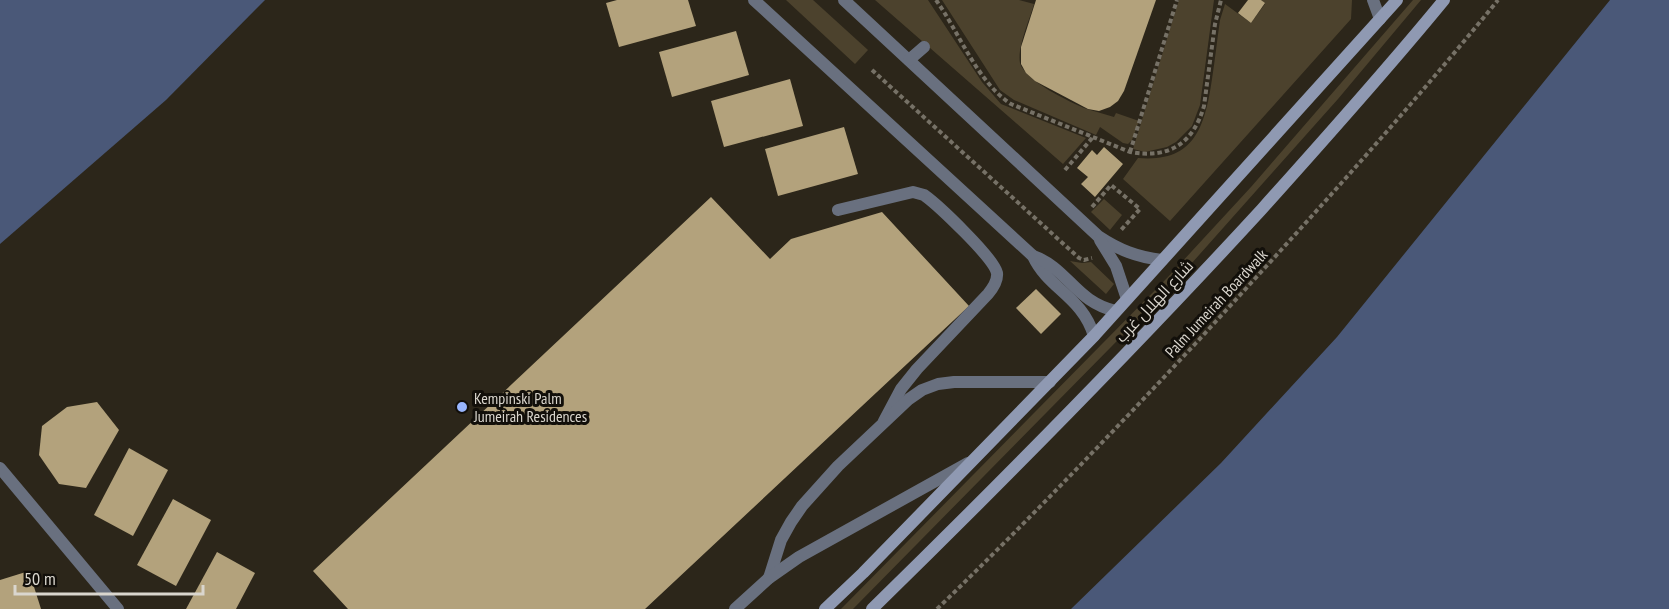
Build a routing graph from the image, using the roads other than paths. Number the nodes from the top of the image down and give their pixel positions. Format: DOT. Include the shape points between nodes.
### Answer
graph roads {
  1 [pos="754,0"];
  2 [pos="844,0"];
  3 [pos="1373,0"];
  4 [pos="1397,0"];
  5 [pos="1444,0"];
  6 [pos="1380,19"];
  7 [pos="924,48"];
  8 [pos="909,60"];
  9 [pos="838,210"];
  10 [pos="1098,236"];
  11 [pos="1033,256"];
  12 [pos="1162,260"];
  13 [pos="1127,299"];
  14 [pos="1116,311"];
  15 [pos="1094,336"];
  16 [pos="1050,382"];
  17 [pos="884,421"];
  18 [pos="972,461"];
  19 [pos="0,468"];
  20 [pos="769,578"];
  21 [pos="118,609"];
  22 [pos="735,609"];
  23 [pos="825,609"];
  24 [pos="872,609"];
  1 -- 11 [label="lane"];
  2 -- 8 [label="lane"];
  3 -- 6 [label="lane"];
  4 -- 6 [label="main road, شارع الهلال غرب"];
  5 -- 24 [label="main road, شارع الهلال غرب" via="1388,68 1196,281 992,492"];
  6 -- 12 [label="main road, شارع الهلال غرب"];
  7 -- 8 [label="lane"];
  8 -- 10 [label="lane"];
  9 -- 17 [label="lane" via="913,192 924,195 987,256 997,274 988,294 901,389"];
  10 -- 12 [label="lane" via="1129,254"];
  10 -- 13 [label="lane" via="1116,267"];
  11 -- 14 [label="lane" via="1050,265 1096,305"];
  11 -- 15 [label="lane" via="1043,273 1080,307"];
  12 -- 13 [label="main road, شارع الهلال غرب"];
  13 -- 14 [label="main road, شارع الهلال غرب"];
  14 -- 15 [label="main road, شارع الهلال غرب"];
  15 -- 16 [label="main road, شارع الهلال غرب"];
  16 -- 17 [label="lane" via="938,384 922,390"];
  16 -- 18 [label="main road, شارع الهلال غرب"];
  17 -- 20 [label="lane" via="802,506 782,540"];
  18 -- 20 [label="lane" via="814,548"];
  18 -- 23 [label="main road, شارع الهلال غرب"];
  19 -- 21 [label="lane"];
  20 -- 22 [label="lane"];
}
